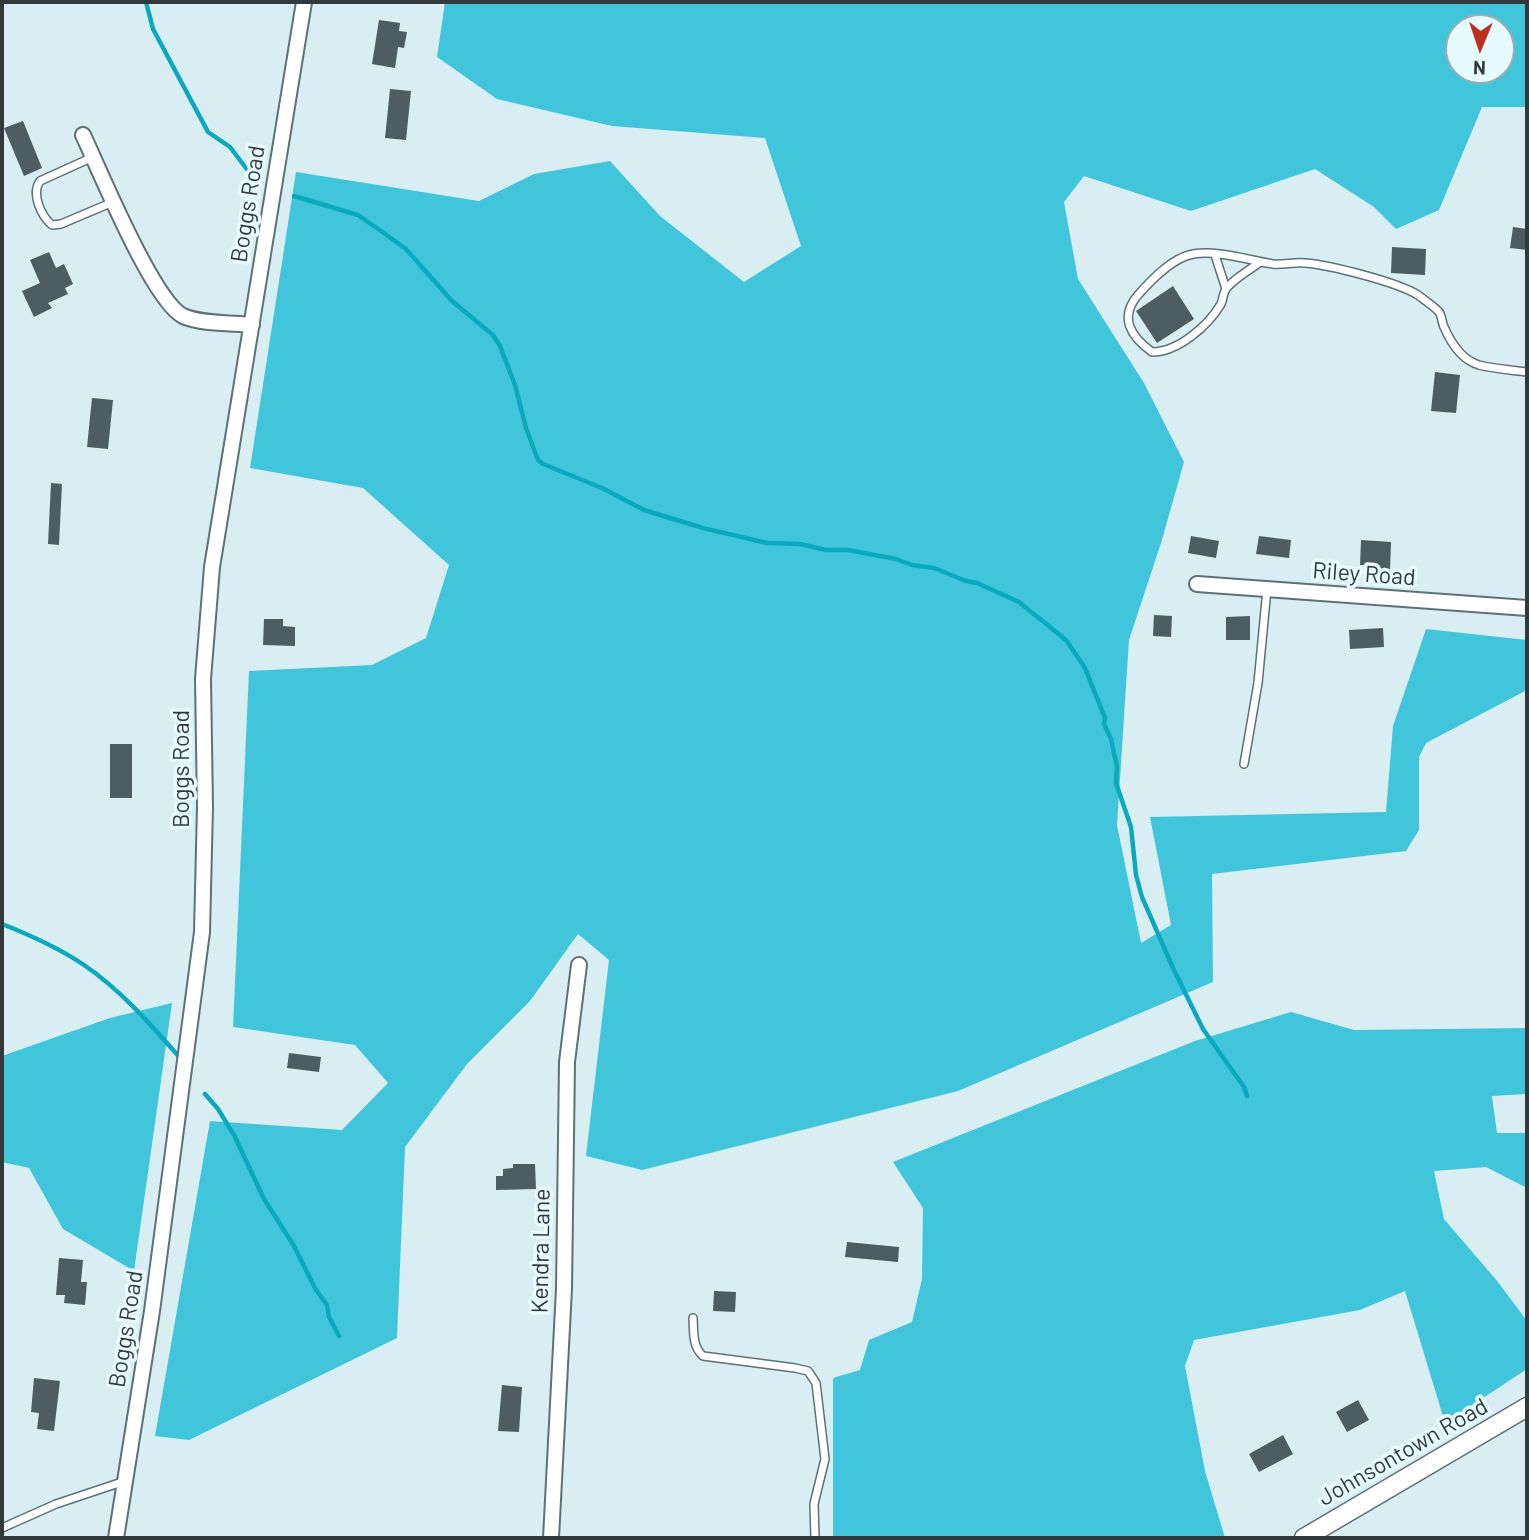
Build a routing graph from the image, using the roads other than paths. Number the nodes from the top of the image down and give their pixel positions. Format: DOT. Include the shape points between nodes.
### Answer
graph roads {
  1 [pos="304,2"];
  2 [pos="83,135"];
  3 [pos="93,157"];
  4 [pos="114,201"];
  5 [pos="1214,254"];
  6 [pos="1260,262"];
  7 [pos="1226,289"];
  8 [pos="252,325"];
  9 [pos="1527,372"];
  10 [pos="1197,584"];
  11 [pos="1267,589"];
  12 [pos="1527,608"];
  13 [pos="1244,764"];
  14 [pos="579,965"];
  15 [pos="694,1318"];
  16 [pos="1527,1408"];
  17 [pos="125,1481"];
  18 [pos="2,1528"];
  19 [pos="116,1538"];
  20 [pos="551,1538"];
  21 [pos="816,1538"];
  22 [pos="1304,1538"];
  1 -- 8 [label="street, Boggs Road"];
  2 -- 3 [label="street"];
  3 -- 4 [label="street"];
  3 -- 4 [label="lane" via="40,181 36,195 46,220 61,224"];
  4 -- 8 [label="street" via="144,265 171,308 185,317"];
  5 -- 6 [label="lane"];
  5 -- 7 [label="lane"];
  5 -- 7 [label="lane" via="1191,255 1170,265 1132,303 1128,324 1147,349 1160,352 1206,324"];
  6 -- 7 [label="lane"];
  6 -- 9 [label="lane" via="1324,266 1415,294 1439,312 1456,349 1467,359 1478,365"];
  8 -- 17 [label="street, Boggs Road" via="212,567 203,679 202,932"];
  10 -- 11 [label="street, Riley Road"];
  11 -- 12 [label="street, Riley Road"];
  11 -- 13 [label="lane"];
  14 -- 20 [label="street, Kendra Lane" via="567,1062 564,1289"];
  15 -- 21 [label="lane" via="694,1343 703,1356 808,1371 816,1382 825,1459 814,1504"];
  16 -- 22 [label="street, Johnsontown Road"];
  17 -- 18 [label="lane"];
  17 -- 19 [label="street, Boggs Road"];
}
